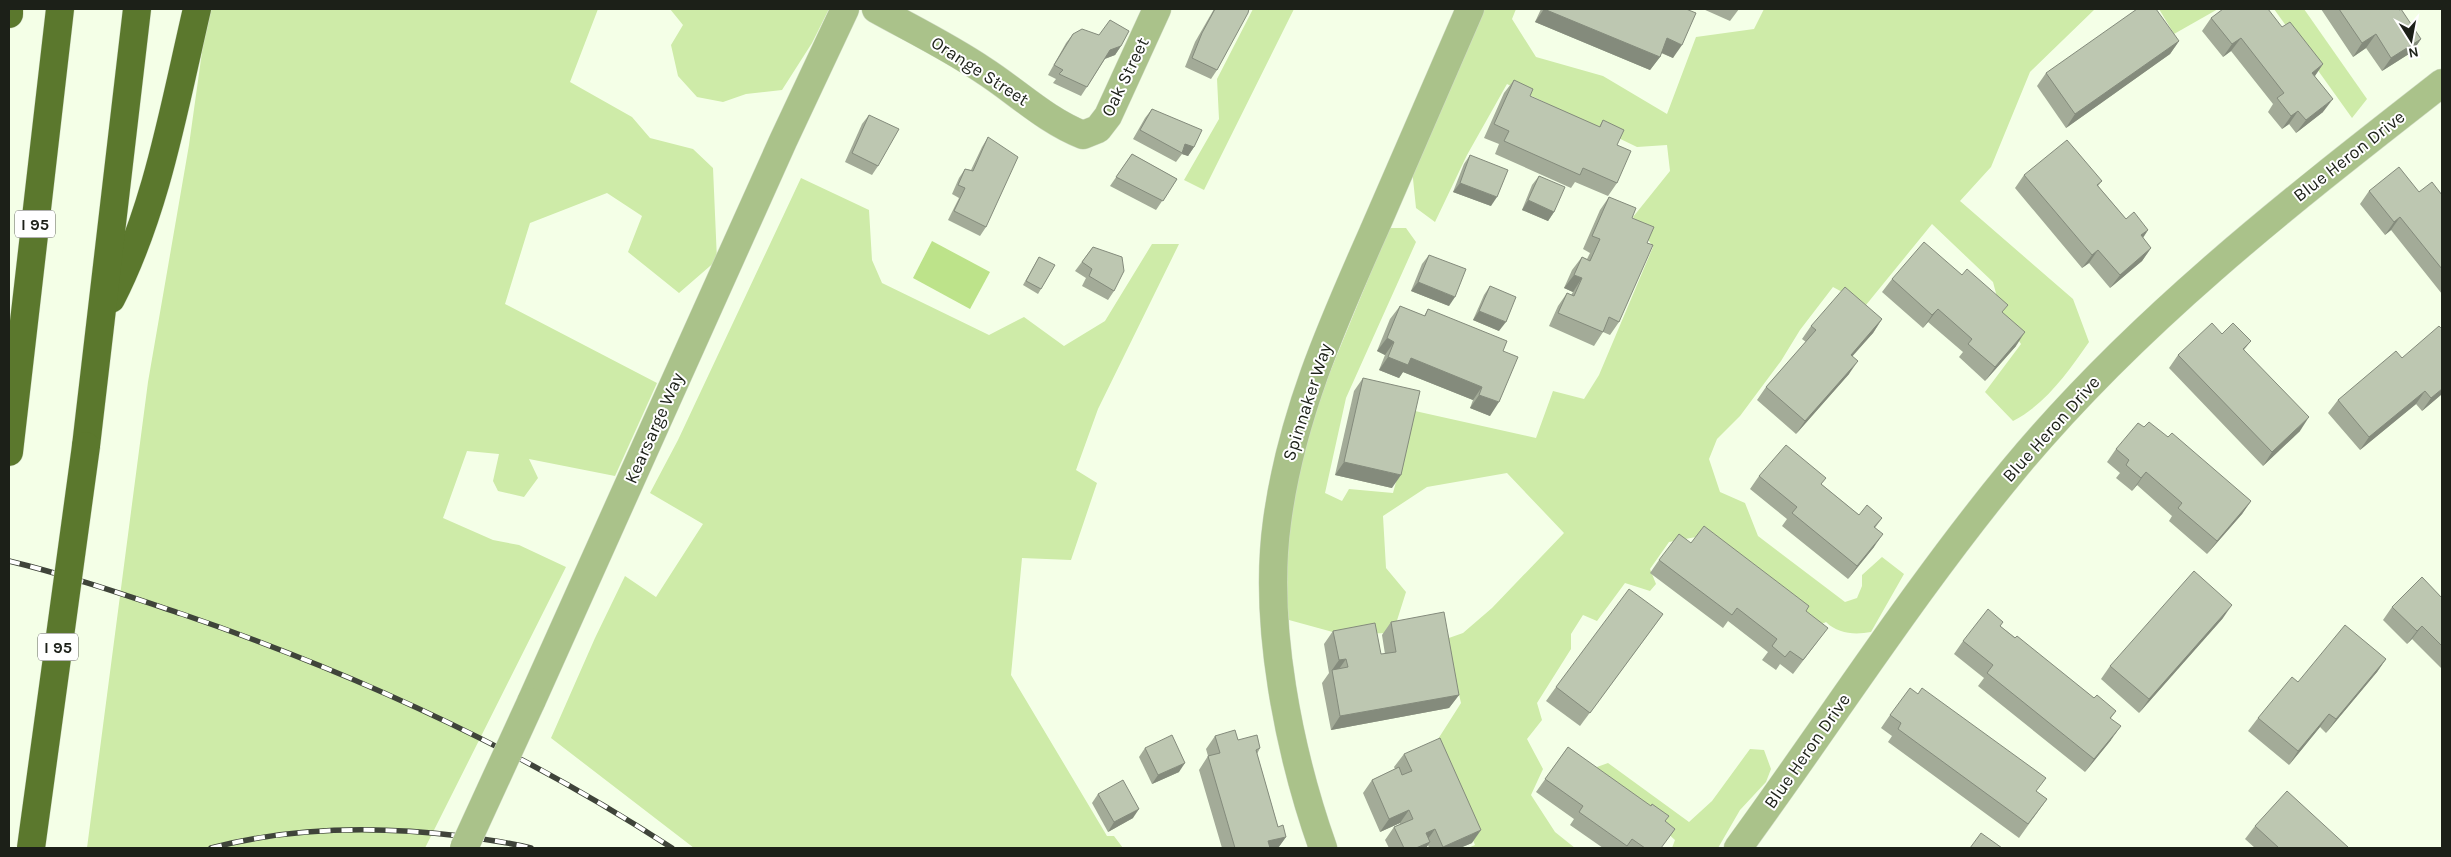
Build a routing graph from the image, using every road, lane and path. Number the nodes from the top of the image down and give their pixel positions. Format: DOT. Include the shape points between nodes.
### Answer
graph roads {
  1 [pos="9,9"];
  2 [pos="60,9"];
  3 [pos="137,9"];
  4 [pos="197,9"];
  5 [pos="845,9"];
  6 [pos="876,9"];
  7 [pos="1157,9"];
  8 [pos="1470,9"];
  9 [pos="9,14"];
  10 [pos="2442,83"];
  11 [pos="1083,134"];
  12 [pos="102,316"];
  13 [pos="10,445"];
  14 [pos="31,848"];
  15 [pos="464,848"];
  16 [pos="1323,848"];
  17 [pos="1738,848"];
  1 -- 9 [label="highway"];
  2 -- 13 [label="highway, I 95"];
  3 -- 12 [label="highway, I 95"];
  4 -- 12 [label="highway" via="147,215 129,264"];
  5 -- 15 [label="street, Kearsarge Way, bridge"];
  6 -- 11 [label="street, Orange Street" via="968,61 1051,119"];
  7 -- 11 [label="street, Oak Street" via="1131,51 1108,116 1098,129"];
  8 -- 16 [label="street, Spinnaker Way" via="1335,319 1302,404 1284,474 1274,554 1280,669 1296,760"];
  10 -- 17 [label="street, Blue Heron Drive" via="2219,261 2064,413 2009,475 1901,615"];
  12 -- 14 [label="highway, I 95, bridge"];
}
